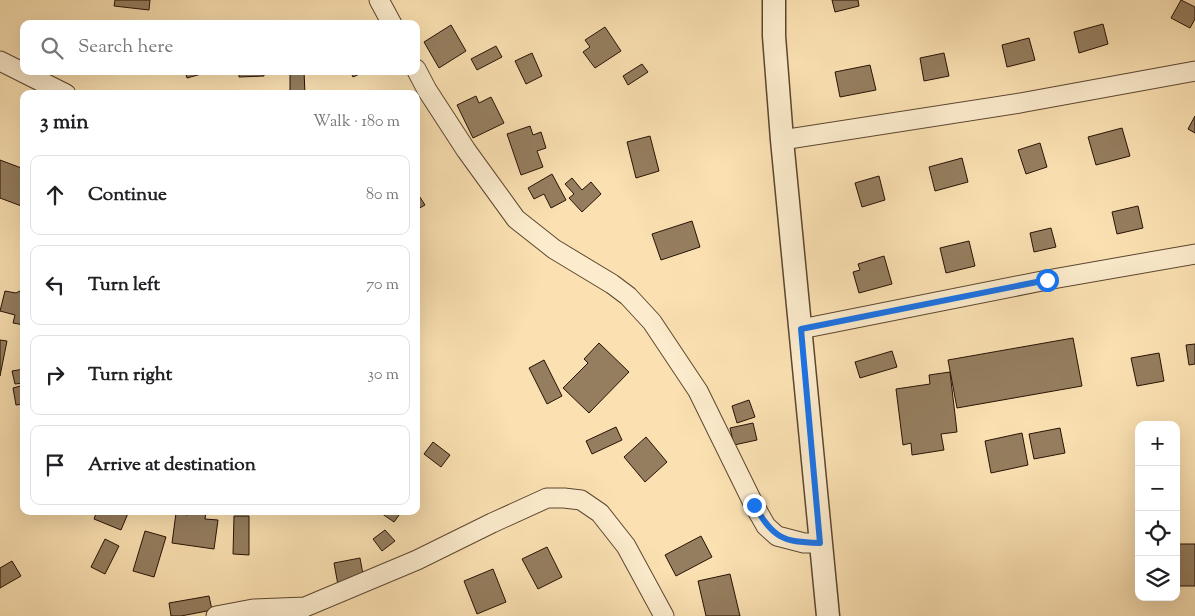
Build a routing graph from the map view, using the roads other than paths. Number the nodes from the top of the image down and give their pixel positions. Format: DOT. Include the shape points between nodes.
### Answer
graph roads {
  1 [pos="379,0"];
  2 [pos="774,0"];
  3 [pos="390,20"];
  4 [pos="0,61"];
  5 [pos="20,71"];
  6 [pos="1195,71"];
  7 [pos="28,75"];
  8 [pos="419,75"];
  9 [pos="58,90"];
  10 [pos="782,140"];
  11 [pos="1195,254"];
  12 [pos="801,329"];
  13 [pos="820,543"];
  14 [pos="305,611"];
  15 [pos="216,616"];
  16 [pos="664,616"];
  17 [pos="828,616"];
  1 -- 3 [label="street"];
  2 -- 10 [label="street"];
  4 -- 5 [label="street"];
  6 -- 10 [label="street" via="1020,103"];
  7 -- 9 [label="street"];
  8 -- 13 [label="street" via="466,150 516,219 554,249 628,296 652,322 698,391 766,526 777,536"];
  10 -- 12 [label="street"];
  11 -- 12 [label="street"];
  12 -- 13 [label="street"];
  13 -- 17 [label="street"];
  14 -- 15 [label="street" via="253,609"];
  14 -- 16 [label="street" via="547,498 564,498 581,500 600,513 626,546"];
}
